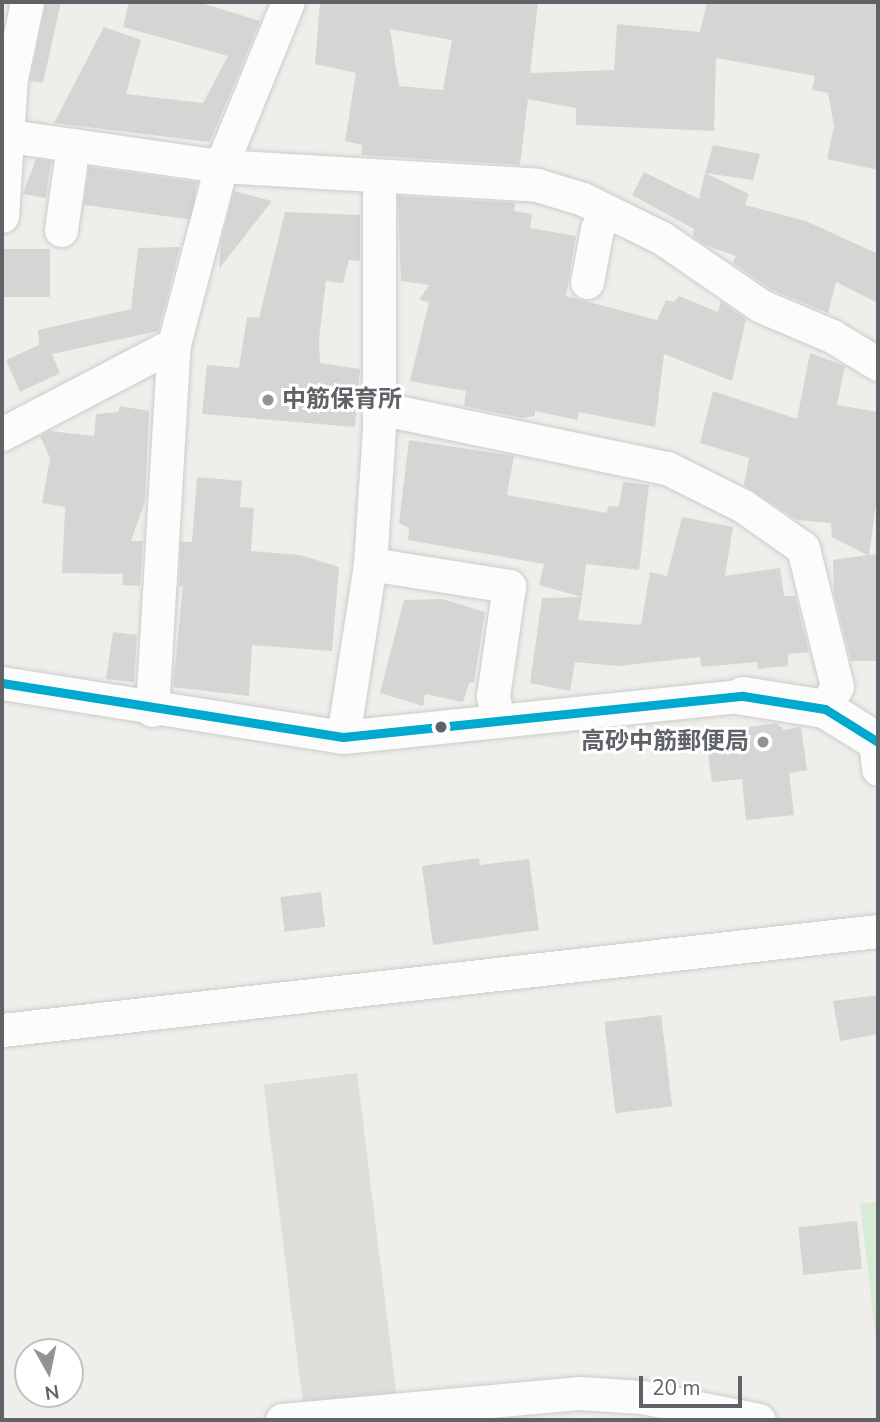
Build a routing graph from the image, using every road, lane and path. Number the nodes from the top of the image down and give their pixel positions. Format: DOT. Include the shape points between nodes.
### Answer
graph roads {
  1 [pos="27,2"];
  2 [pos="288,2"];
  3 [pos="5,136"];
  4 [pos="73,145"];
  5 [pos="221,166"];
  6 [pos="379,178"];
  7 [pos="608,212"];
  8 [pos="2,216"];
  9 [pos="61,230"];
  10 [pos="587,282"];
  11 [pos="174,344"];
  12 [pos="878,364"];
  13 [pos="379,408"];
  14 [pos="2,434"];
  15 [pos="370,564"];
  16 [pos="2,683"];
  17 [pos="743,696"];
  18 [pos="825,709"];
  19 [pos="152,710"];
  20 [pos="498,719"];
  21 [pos="343,737"];
  22 [pos="877,750"];
  23 [pos="878,931"];
  24 [pos="2,1030"];
  25 [pos="282,1420"];
  26 [pos="759,1420"];
  1 -- 3 [label="street"];
  2 -- 5 [label="street"];
  3 -- 4 [label="street"];
  3 -- 8 [label="street"];
  4 -- 5 [label="street"];
  4 -- 9 [label="street"];
  5 -- 6 [label="street"];
  5 -- 11 [label="street"];
  6 -- 7 [label="street" via="537,185"];
  6 -- 13 [label="street"];
  7 -- 10 [label="street" via="597,229"];
  7 -- 12 [label="street" via="662,238 761,306 832,336"];
  11 -- 14 [label="street"];
  11 -- 19 [label="street"];
  13 -- 15 [label="street"];
  13 -- 18 [label="street" via="667,468 743,506 803,548 836,686"];
  15 -- 20 [label="street" via="509,586 493,696"];
  15 -- 21 [label="street"];
  16 -- 19 [label="street"];
  17 -- 18 [label="street"];
  17 -- 20 [label="street"];
  18 -- 22 [label="street"];
  19 -- 21 [label="street"];
  20 -- 21 [label="street"];
  23 -- 24 [label="street"];
  25 -- 26 [label="street" via="578,1393 642,1397"];
}
